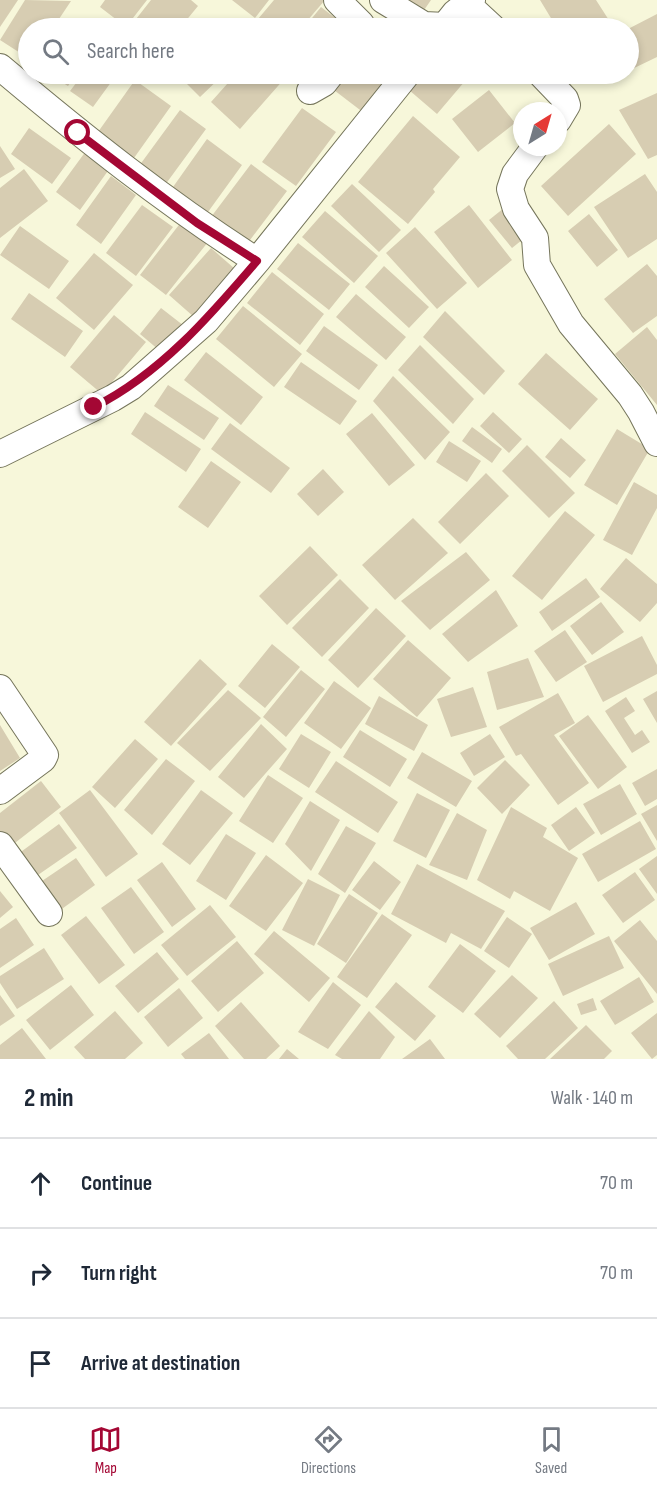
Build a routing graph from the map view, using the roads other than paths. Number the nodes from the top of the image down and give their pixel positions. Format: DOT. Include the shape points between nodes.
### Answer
graph roads {
  1 [pos="337,0"];
  2 [pos="383,0"];
  3 [pos="461,1"];
  4 [pos="356,18"];
  5 [pos="421,18"];
  6 [pos="445,18"];
  7 [pos="482,18"];
  8 [pos="0,67"];
  9 [pos="18,82"];
  10 [pos="20,84"];
  11 [pos="324,84"];
  12 [pos="399,84"];
  13 [pos="551,84"];
  14 [pos="310,91"];
  15 [pos="566,102"];
  16 [pos="528,156"];
  17 [pos="257,261"];
  18 [pos="657,443"];
  19 [pos="0,454"];
  20 [pos="0,688"];
  21 [pos="0,791"];
  22 [pos="0,845"];
  23 [pos="49,913"];
  1 -- 4 [label="street"];
  2 -- 5 [label="street"];
  3 -- 6 [label="street"];
  3 -- 7 [label="street"];
  8 -- 9 [label="street"];
  10 -- 17 [label="street" via="197,223"];
  11 -- 14 [label="street"];
  12 -- 17 [label="street"];
  13 -- 15 [label="street"];
  16 -- 18 [label="street" via="510,189 516,209 535,237 537,266 571,324 636,404"];
  17 -- 19 [label="street" via="206,321 131,387"];
  20 -- 21 [label="street" via="45,755"];
  22 -- 23 [label="street"];
}
